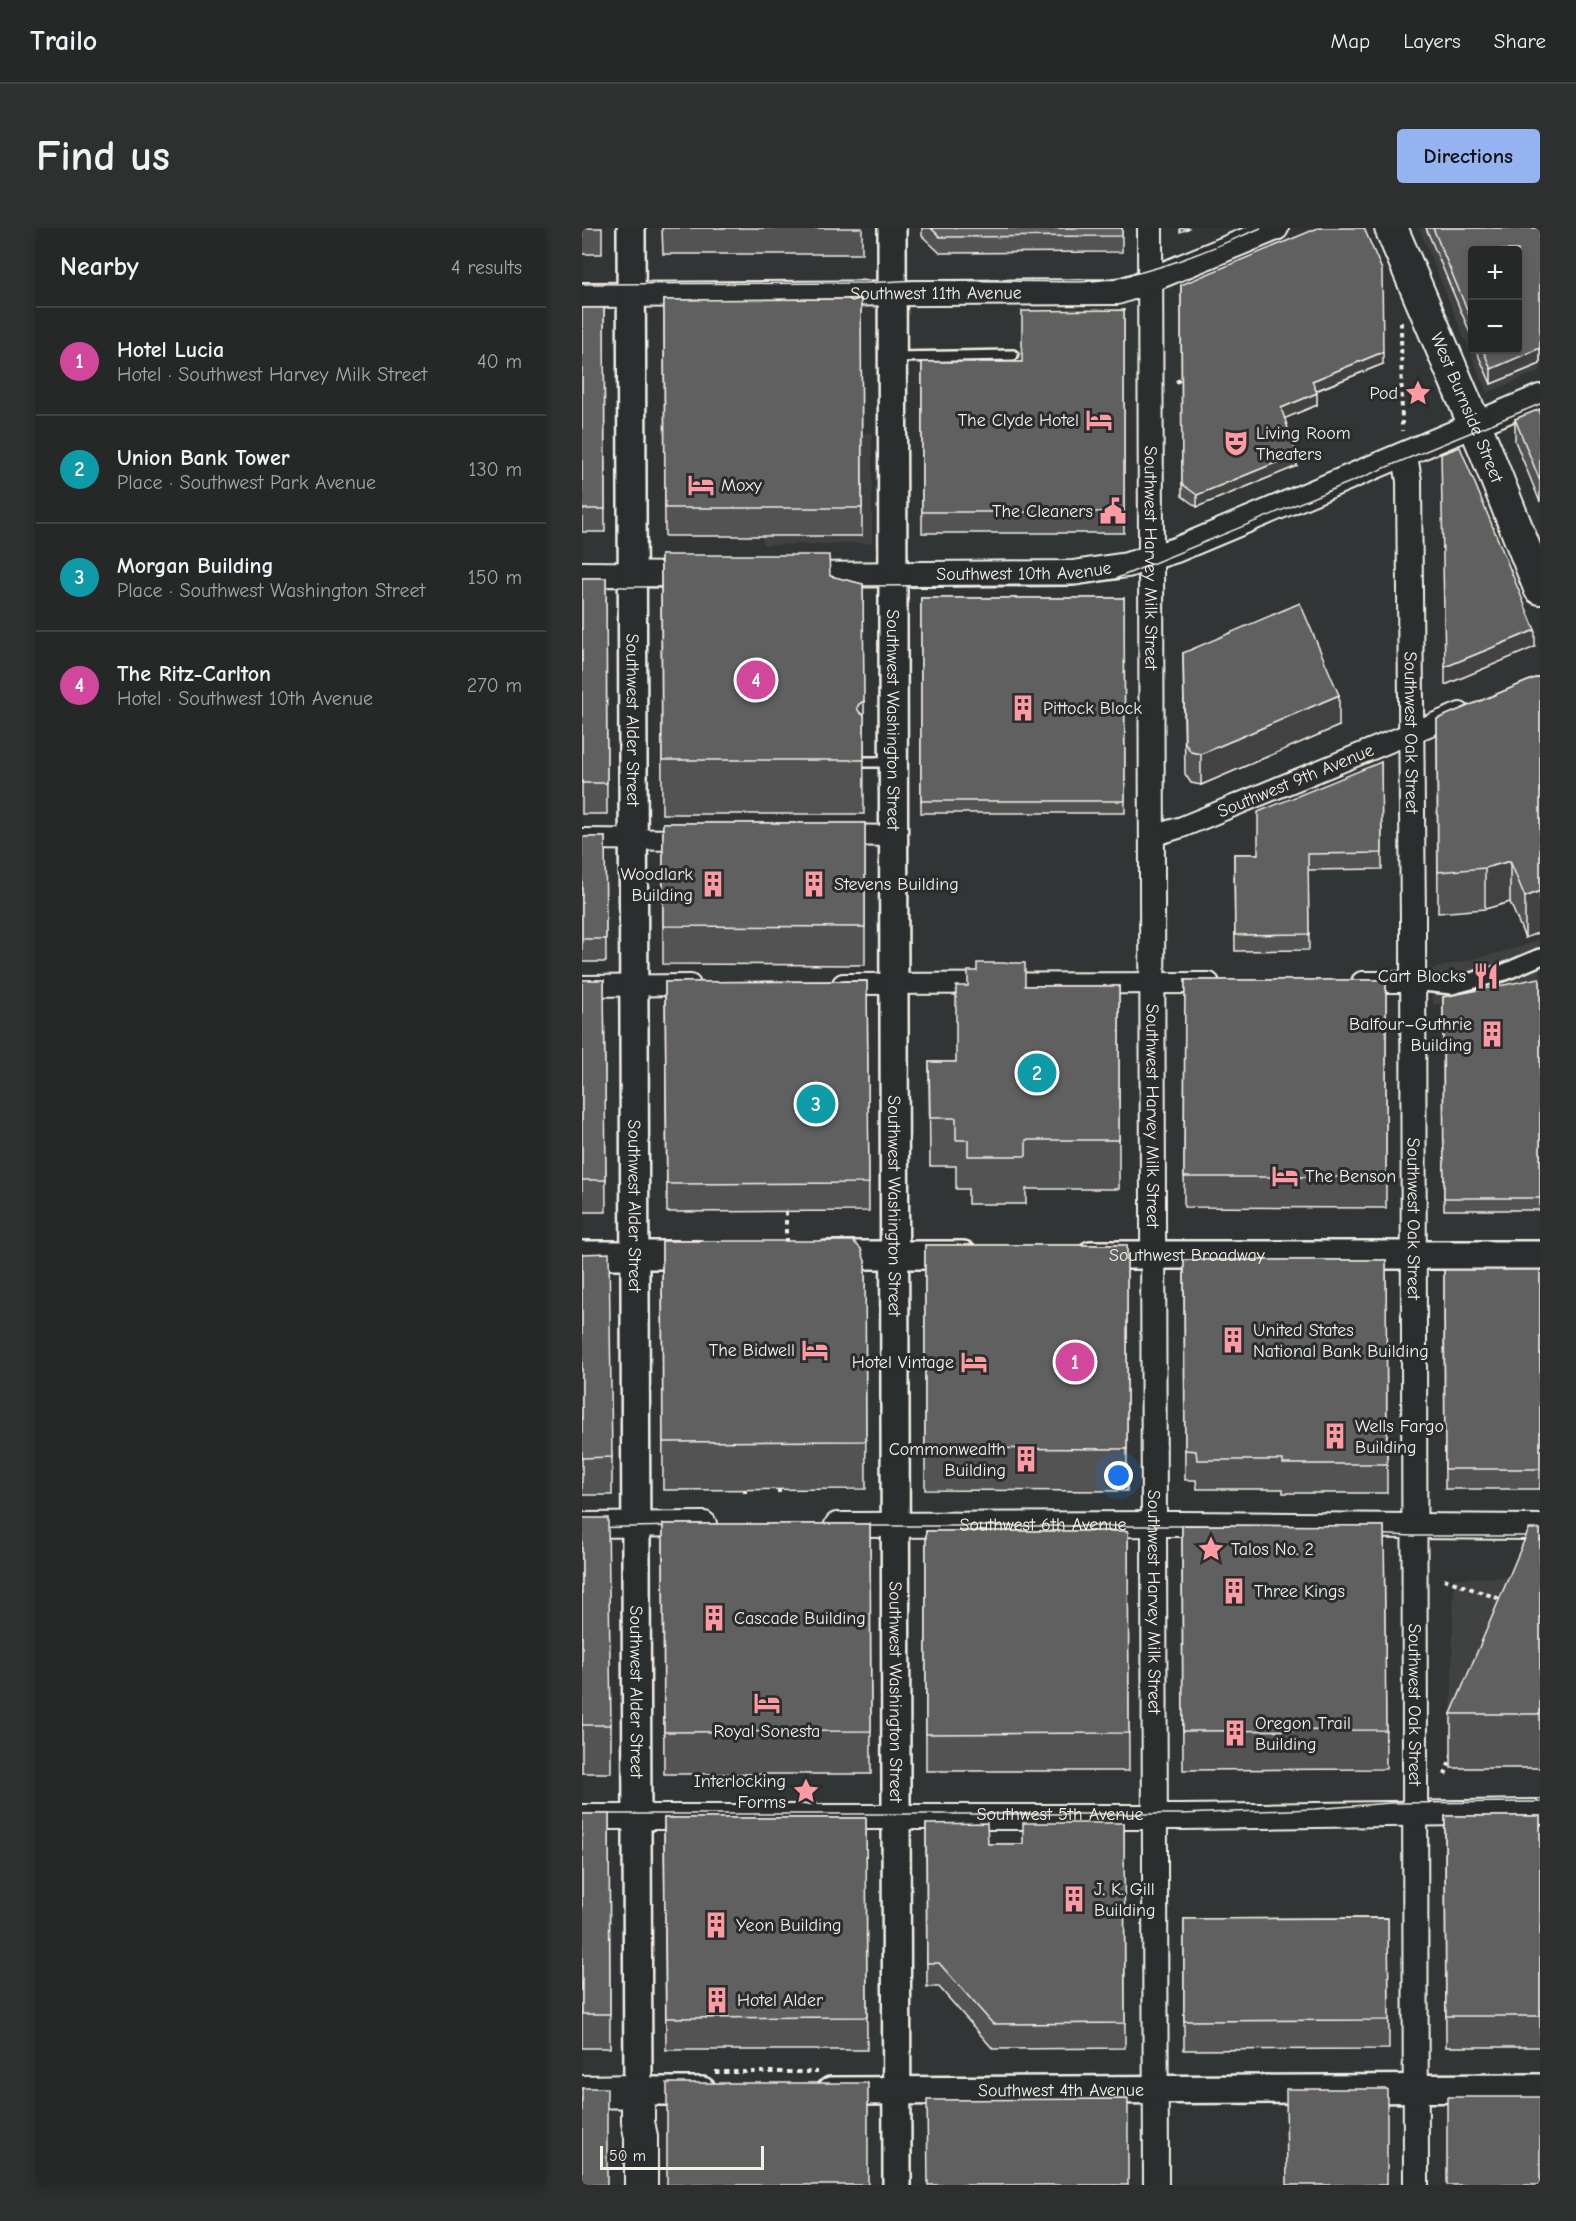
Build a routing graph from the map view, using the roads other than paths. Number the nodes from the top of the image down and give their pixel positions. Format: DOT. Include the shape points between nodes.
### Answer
graph roads {
  1 [pos="631,228"];
  2 [pos="892,228"];
  3 [pos="1150,228"];
  4 [pos="1276,228"];
  5 [pos="1391,228"];
  6 [pos="1150,280"];
  7 [pos="892,294"];
  8 [pos="582,295"];
  9 [pos="631,295"];
  10 [pos="1013,355"];
  11 [pos="893,357"];
  12 [pos="1540,398"];
  13 [pos="1474,424"];
  14 [pos="1405,455"];
  15 [pos="1151,558"];
  16 [pos="582,574"];
  17 [pos="893,574"];
  18 [pos="633,575"];
  19 [pos="719,575"];
  20 [pos="777,575"];
  21 [pos="1540,588"];
  22 [pos="1478,705"];
  23 [pos="1410,735"];
  24 [pos="864,762"];
  25 [pos="894,762"];
  26 [pos="825,834"];
  27 [pos="894,836"];
  28 [pos="1152,836"];
  29 [pos="582,839"];
  30 [pos="634,840"];
  31 [pos="707,840"];
  32 [pos="1538,963"];
  33 [pos="1347,982"];
  34 [pos="1413,982"];
  35 [pos="894,983"];
  36 [pos="1152,983"];
  37 [pos="1229,983"];
  38 [pos="821,984"];
  39 [pos="703,985"];
  40 [pos="582,986"];
  41 [pos="634,986"];
  42 [pos="582,1255"];
  43 [pos="633,1255"];
  44 [pos="726,1255"];
  45 [pos="786,1255"];
  46 [pos="895,1255"];
  47 [pos="988,1255"];
  48 [pos="1068,1255"];
  49 [pos="1154,1255"];
  50 [pos="1413,1255"];
  51 [pos="1540,1255"];
  52 [pos="727,1524"];
  53 [pos="820,1524"];
  54 [pos="896,1524"];
  55 [pos="1154,1524"];
  56 [pos="582,1525"];
  57 [pos="635,1525"];
  58 [pos="1414,1525"];
  59 [pos="1540,1527"];
  60 [pos="1540,1812"];
  61 [pos="1415,1813"];
  62 [pos="582,1816"];
  63 [pos="1155,1816"];
  64 [pos="636,1817"];
  65 [pos="897,1818"];
  66 [pos="1416,2088"];
  67 [pos="1540,2088"];
  68 [pos="897,2090"];
  69 [pos="1155,2090"];
  70 [pos="638,2091"];
  71 [pos="722,2091"];
  72 [pos="803,2091"];
  73 [pos="582,2092"];
  74 [pos="641,2185"];
  75 [pos="897,2185"];
  76 [pos="1156,2185"];
  77 [pos="1416,2185"];
  1 -- 9 [label="main road, Southwest Alder Street"];
  2 -- 7 [label="main road, Southwest Washington Street"];
  3 -- 6 [label="street, Southwest Harvey Milk Street"];
  4 -- 6 [label="street, Southwest 11th Avenue"];
  5 -- 13 [label="main road, West Burnside Street"];
  6 -- 7 [label="street, Southwest 11th Avenue" via="1117,292"];
  6 -- 15 [label="street, Southwest Harvey Milk Street"];
  7 -- 9 [label="street, Southwest 11th Avenue"];
  7 -- 11 [label="main road, Southwest Washington Street"];
  8 -- 9 [label="street, Southwest 11th Avenue"];
  9 -- 18 [label="main road, Southwest Alder Street"];
  10 -- 11 [label="lane"];
  11 -- 17 [label="main road, Southwest Washington Street"];
  12 -- 13 [label="street, Southwest 10th Avenue"];
  13 -- 14 [label="street, Southwest 10th Avenue"];
  13 -- 21 [label="main road, West Burnside Street"];
  14 -- 15 [label="street, Southwest 10th Avenue"];
  14 -- 23 [label="street, Southwest Oak Street" via="1409,481"];
  15 -- 17 [label="street, Southwest 10th Avenue" via="1110,569 1073,573"];
  15 -- 28 [label="street, Southwest Harvey Milk Street"];
  16 -- 18 [label="street"];
  17 -- 20 [label="street, Southwest 10th Avenue"];
  17 -- 25 [label="main road, Southwest Washington Street"];
  18 -- 19 [label="street"];
  18 -- 30 [label="main road, Southwest Alder Street"];
  22 -- 23 [label="street, Southwest 9th Avenue"];
  23 -- 28 [label="street, Southwest 9th Avenue"];
  23 -- 34 [label="street, Southwest Oak Street"];
  24 -- 25 [label="lane"];
  25 -- 27 [label="main road, Southwest Washington Street"];
  26 -- 27 [label="street"];
  27 -- 35 [label="main road, Southwest Washington Street"];
  28 -- 36 [label="street, Southwest Harvey Milk Street"];
  29 -- 30 [label="street"];
  30 -- 31 [label="street"];
  30 -- 41 [label="main road, Southwest Alder Street"];
  32 -- 34 [label="street" via="1452,986"];
  33 -- 34 [label="street"];
  34 -- 50 [label="street, Southwest Oak Street"];
  35 -- 36 [label="street"];
  35 -- 38 [label="street"];
  35 -- 46 [label="main road, Southwest Washington Street"];
  36 -- 37 [label="street"];
  36 -- 49 [label="street, Southwest Harvey Milk Street"];
  39 -- 41 [label="street"];
  40 -- 41 [label="street"];
  41 -- 43 [label="main road, Southwest Alder Street"];
  42 -- 43 [label="main road"];
  43 -- 44 [label="main road"];
  43 -- 57 [label="main road, Southwest Alder Street"];
  45 -- 46 [label="main road"];
  46 -- 47 [label="main road"];
  46 -- 54 [label="main road, Southwest Washington Street"];
  48 -- 49 [label="main road, Southwest Broadway"];
  49 -- 50 [label="main road, Southwest Broadway"];
  49 -- 55 [label="street, Southwest Harvey Milk Street"];
  50 -- 51 [label="main road, Southwest Broadway"];
  50 -- 58 [label="street, Southwest Oak Street"];
  52 -- 57 [label="street"];
  53 -- 54 [label="street, Southwest 6th Avenue"];
  54 -- 55 [label="street, Southwest 6th Avenue"];
  54 -- 65 [label="main road, Southwest Washington Street"];
  55 -- 58 [label="street, Southwest 6th Avenue"];
  55 -- 63 [label="street, Southwest Harvey Milk Street"];
  56 -- 57 [label="street"];
  57 -- 64 [label="main road, Southwest Alder Street"];
  58 -- 59 [label="street, Southwest 6th Avenue"];
  58 -- 61 [label="street, Southwest Oak Street"];
  60 -- 61 [label="street, Southwest 5th Avenue"];
  61 -- 63 [label="street, Southwest 5th Avenue"];
  61 -- 66 [label="street, Southwest Oak Street"];
  62 -- 64 [label="street, Southwest 5th Avenue"];
  63 -- 65 [label="street, Southwest 5th Avenue"];
  63 -- 69 [label="street, Southwest Harvey Milk Street"];
  64 -- 65 [label="street, Southwest 5th Avenue"];
  64 -- 70 [label="main road, Southwest Alder Street"];
  65 -- 68 [label="main road, Southwest Washington Street"];
  66 -- 67 [label="main road, Southwest 4th Avenue"];
  66 -- 69 [label="main road, Southwest 4th Avenue"];
  66 -- 77 [label="street, Southwest Oak Street"];
  68 -- 69 [label="main road, Southwest 4th Avenue"];
  68 -- 72 [label="main road, Southwest 4th Avenue"];
  68 -- 75 [label="main road, Southwest Washington Street"];
  69 -- 76 [label="street, Southwest Harvey Milk Street"];
  70 -- 71 [label="main road"];
  70 -- 73 [label="main road"];
  70 -- 74 [label="main road, Southwest Alder Street"];
}
